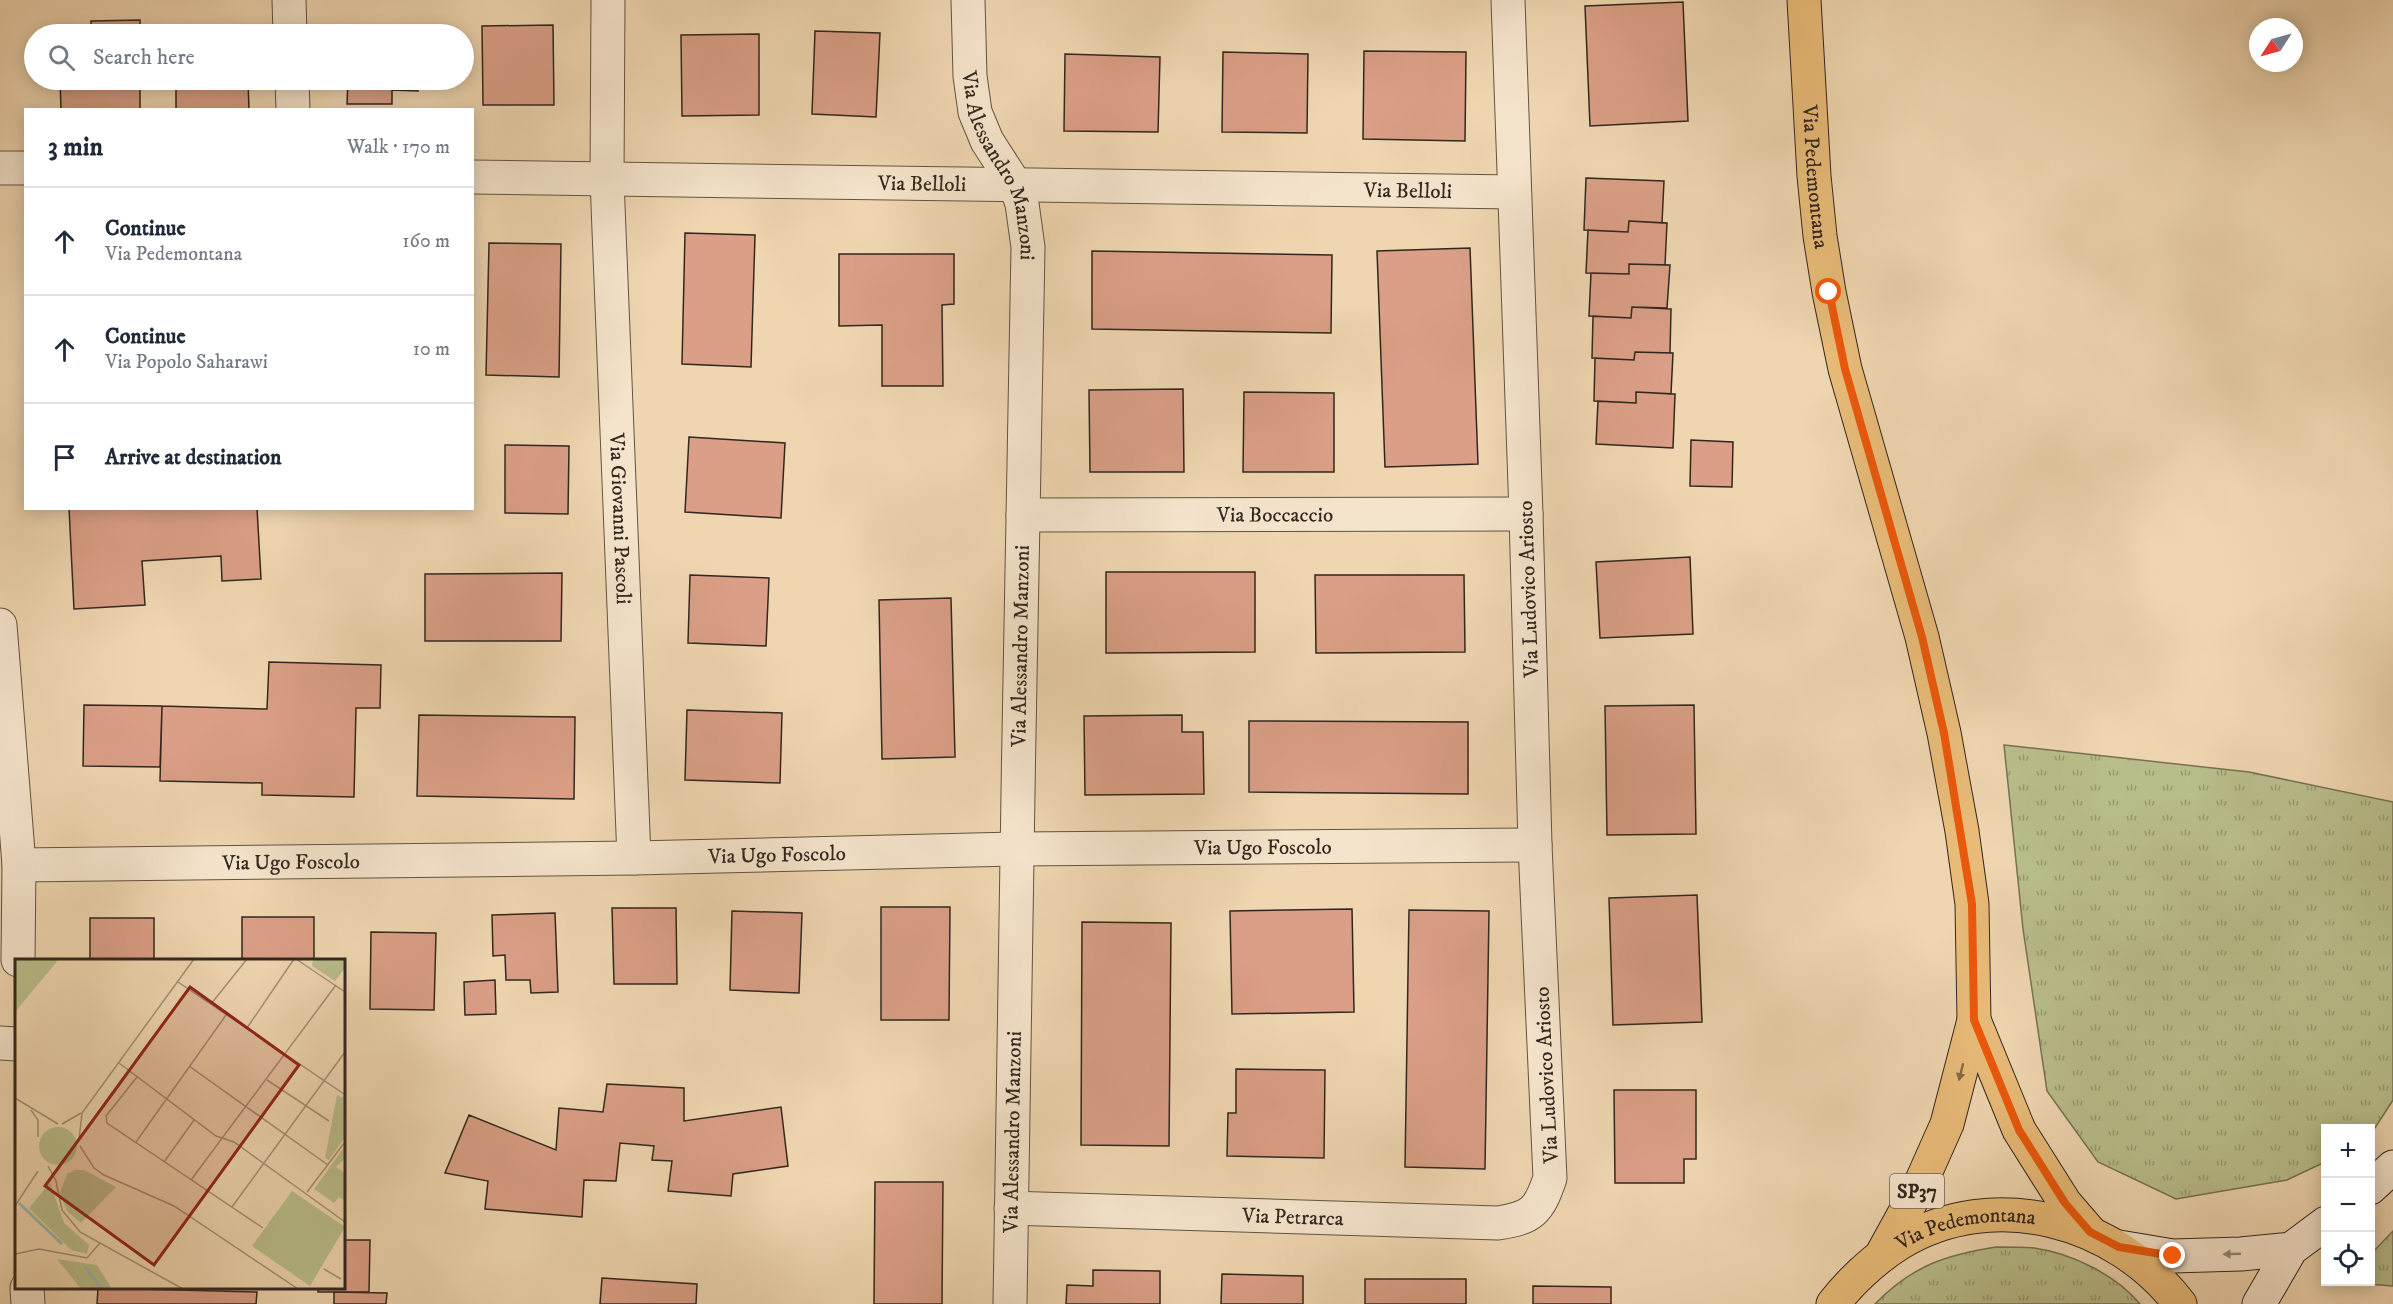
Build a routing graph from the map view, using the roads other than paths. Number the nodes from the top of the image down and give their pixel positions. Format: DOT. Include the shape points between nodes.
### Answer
graph roads {
  1 [pos="289,0"];
  2 [pos="608,0"];
  3 [pos="968,0"];
  4 [pos="1508,0"];
  5 [pos="1803,0"];
  6 [pos="290,24"];
  7 [pos="292,90"];
  8 [pos="293,108"];
  9 [pos="0,168"];
  10 [pos="24,168"];
  11 [pos="474,177"];
  12 [pos="607,180"];
  13 [pos="1016,186"];
  14 [pos="1514,192"];
  15 [pos="1526,514"];
  16 [pos="1023,515"];
  17 [pos="0,625"];
  18 [pos="1535,845"];
  19 [pos="1015,849"];
  20 [pos="633,858"];
  21 [pos="19,865"];
  22 [pos="18,959"];
  23 [pos="1974,1020"];
  24 [pos="0,1043"];
  25 [pos="15,1044"];
  26 [pos="2393,1167"];
  27 [pos="1550,1178"];
  28 [pos="2375,1183"];
  29 [pos="1011,1208"];
  30 [pos="2321,1226"];
  31 [pos="2104,1239"];
  32 [pos="2291,1249"];
  33 [pos="1881,1256"];
  34 [pos="27,1289"];
  35 [pos="2260,1302"];
  36 [pos="28,1304"];
  37 [pos="1010,1304"];
  38 [pos="1833,1304"];
  39 [pos="2180,1304"];
  1 -- 6 [label="street"];
  2 -- 12 [label="street, Via Giovanni Pascoli"];
  3 -- 13 [label="street, Via Alessandro Manzoni" via="975,112 987,141"];
  4 -- 14 [label="street, Via Ludovico Ariosto"];
  5 -- 23 [label="main road, Via Pedemontana / SP37" via="1814,176 1829,292 1845,369 1922,637 1944,733 1972,904"];
  7 -- 8 [label="street"];
  9 -- 10 [label="street"];
  11 -- 12 [label="street, Via Belloli"];
  12 -- 13 [label="street, Via Belloli"];
  12 -- 20 [label="street, Via Giovanni Pascoli"];
  13 -- 14 [label="street, Via Belloli"];
  13 -- 16 [label="street, Via Alessandro Manzoni" via="1028,247"];
  14 -- 15 [label="street, Via Ludovico Ariosto"];
  15 -- 16 [label="street, Via Boccaccio"];
  15 -- 18 [label="street, Via Ludovico Ariosto"];
  16 -- 19 [label="street, Via Alessandro Manzoni"];
  17 -- 21 [label="street"];
  18 -- 19 [label="street, Via Ugo Foscolo"];
  18 -- 27 [label="street, Via Ludovico Ariosto"];
  19 -- 20 [label="street, Via Ugo Foscolo"];
  19 -- 29 [label="street, Via Alessandro Manzoni"];
  20 -- 21 [label="street, Via Ugo Foscolo"];
  21 -- 22 [label="street"];
  23 -- 31 [label="main road, Via Pedemontana / SP37" via="2019,1130 2065,1203"];
  23 -- 33 [label="main road, Via Pedemontana / SP37, one-way" via="1947,1124 1919,1187"];
  24 -- 25 [label="street"];
  26 -- 28 [label="street"];
  27 -- 29 [label="street, Via Petrarca" via="1537,1210 1520,1220 1498,1223"];
  29 -- 37 [label="street, Via Alessandro Manzoni"];
  30 -- 32 [label="street"];
  32 -- 31 [label="street, one-way" via="2173,1256"];
  31 -- 33 [label="main road, Via Pedemontana" via="2061,1222 1998,1215 1933,1228"];
  31 -- 39 [label="main road, Via Pedemontana" via="2144,1265"];
  32 -- 35 [label="street"];
  33 -- 38 [label="main road, Via Pedemontana"];
  34 -- 36 [label="street"];
}
